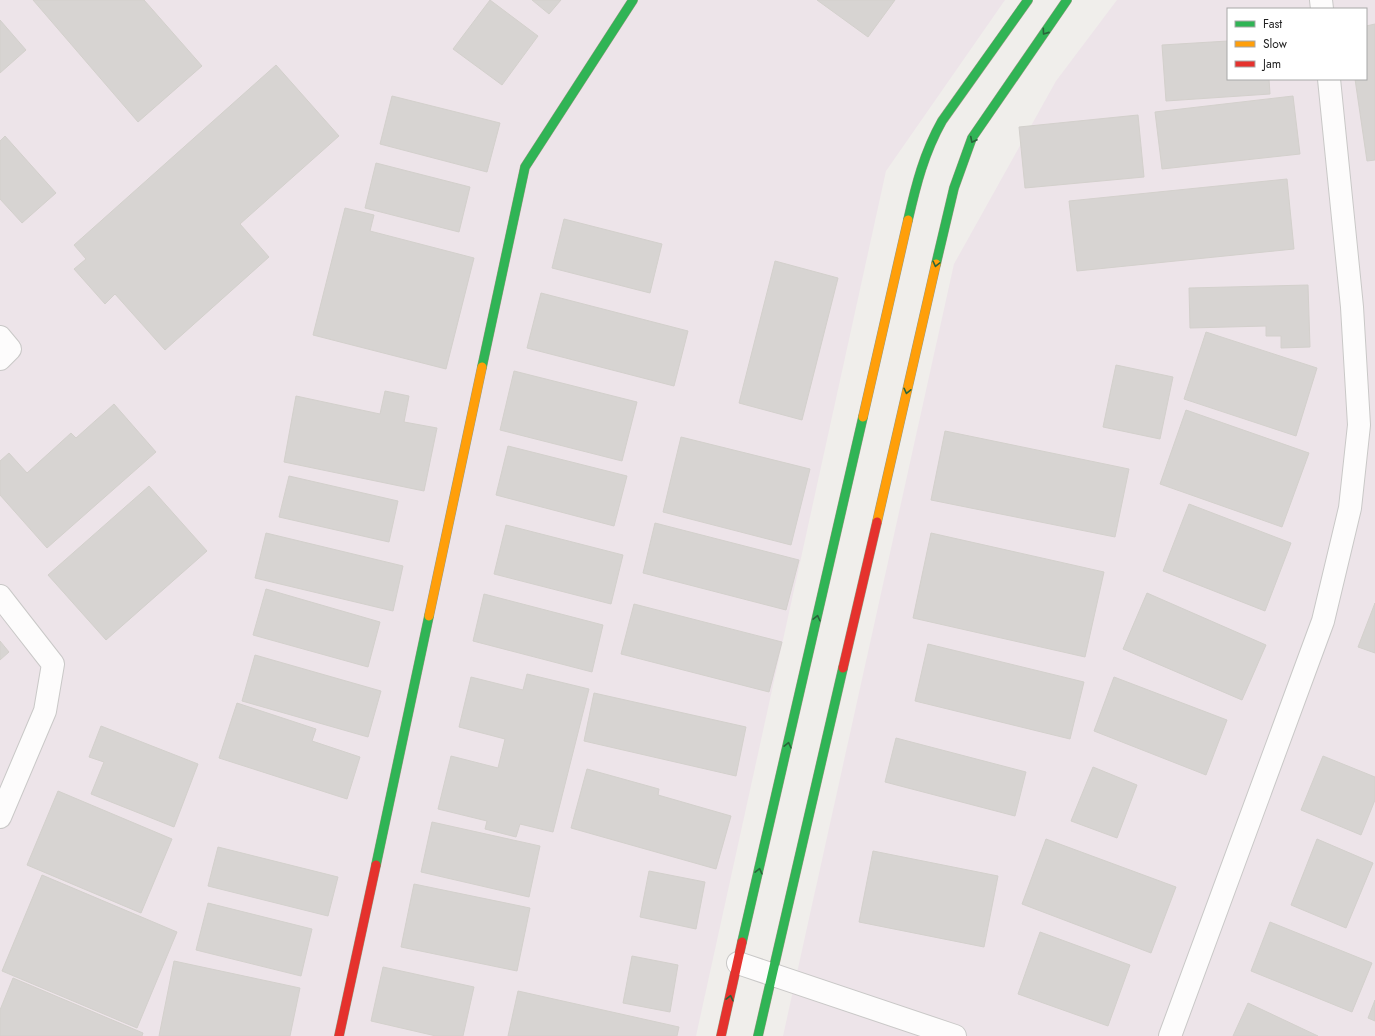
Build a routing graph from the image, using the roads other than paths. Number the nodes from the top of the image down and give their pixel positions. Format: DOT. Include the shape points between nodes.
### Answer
graph roads {
  1 [pos="633,0"];
  2 [pos="1028,0"];
  3 [pos="1068,0"];
  4 [pos="1329,80"];
  5 [pos="0,338"];
  6 [pos="0,359"];
  7 [pos="0,596"];
  8 [pos="0,817"];
  9 [pos="738,963"];
  10 [pos="772,975"];
  11 [pos="339,1036"];
  12 [pos="721,1036"];
  13 [pos="758,1036"];
  14 [pos="954,1036"];
  15 [pos="1170,1036"];
  1 -- 11 [label="street" via="525,167"];
  9 -- 2 [label="street, one-way" via="920,169 931,140 942,121"];
  3 -- 10 [label="street, one-way" via="972,138 954,188"];
  4 -- 15 [label="street" via="1352,307 1359,425 1350,508 1323,621"];
  5 -- 6 [label="street" via="10,349"];
  7 -- 8 [label="street" via="53,664 45,711"];
  9 -- 10 [label="street"];
  12 -- 9 [label="street, one-way"];
  10 -- 13 [label="street"];
  10 -- 14 [label="street"];
}
